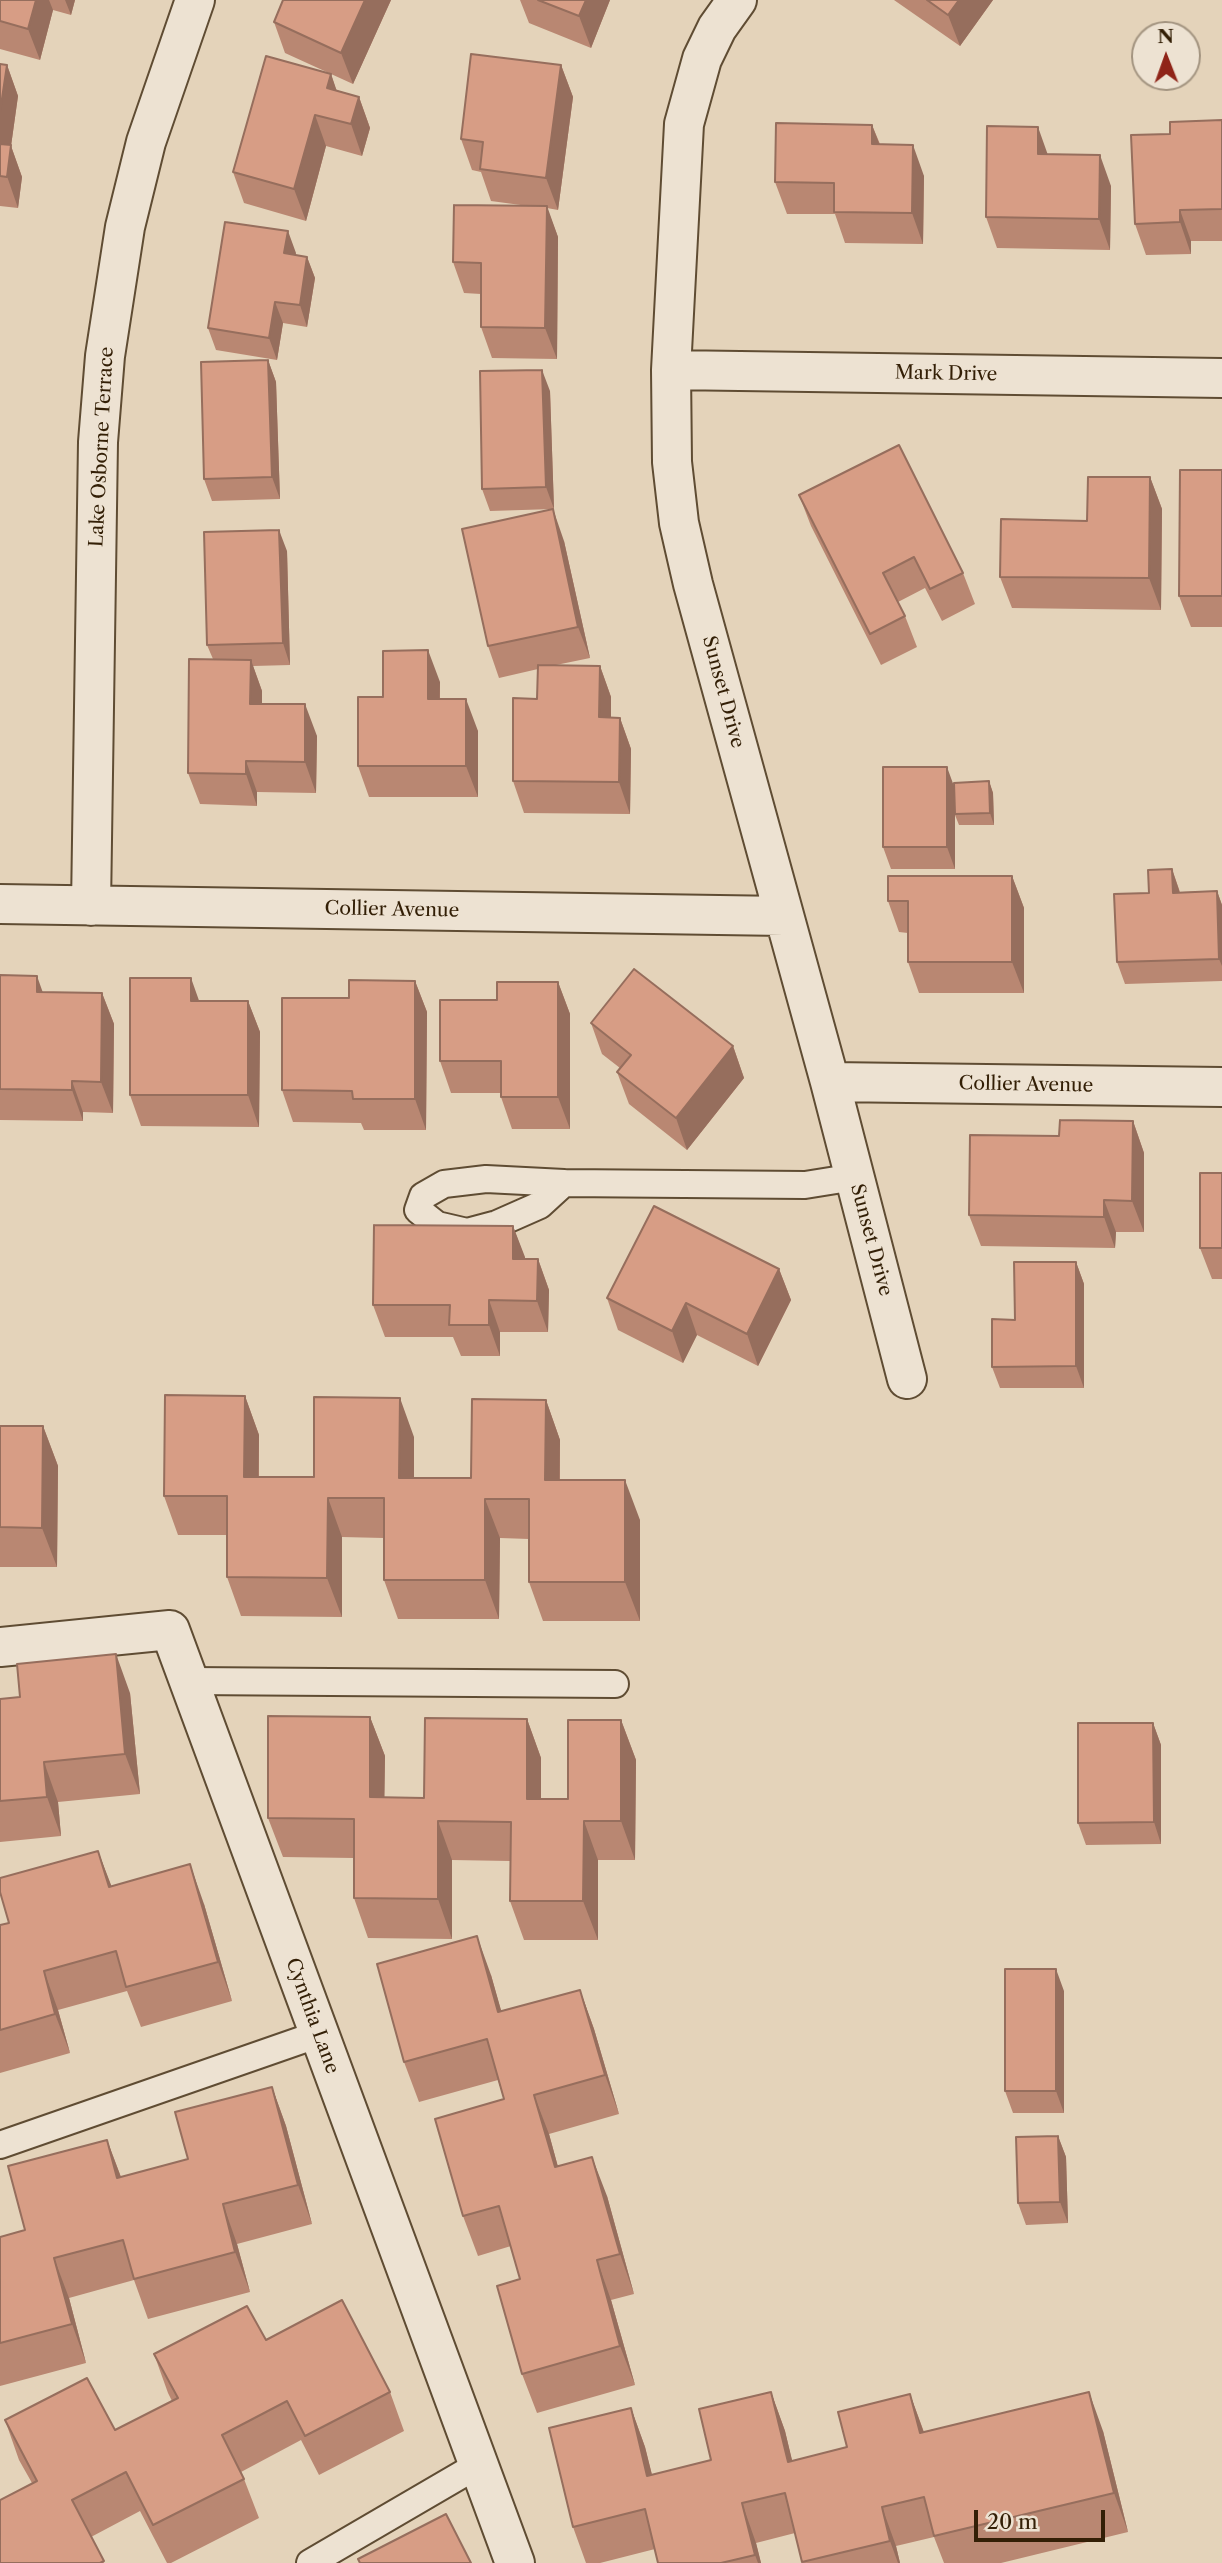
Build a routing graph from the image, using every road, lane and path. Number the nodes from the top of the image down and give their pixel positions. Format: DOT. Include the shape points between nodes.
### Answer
graph roads {
  1 [pos="195,0"];
  2 [pos="737,0"];
  3 [pos="671,370"];
  4 [pos="1222,378"];
  5 [pos="0,904"];
  6 [pos="91,906"];
  7 [pos="784,916"];
  8 [pos="830,1082"];
  9 [pos="1222,1087"];
  10 [pos="855,1177"];
  11 [pos="564,1183"];
  12 [pos="907,1379"];
  13 [pos="0,1647"];
  14 [pos="189,1681"];
  15 [pos="615,1684"];
  16 [pos="319,2034"];
  17 [pos="0,2145"];
  18 [pos="478,2465"];
  19 [pos="310,2563"];
  20 [pos="515,2563"];
  1 -- 6 [label="street, Lake Osborne Terrace" via="145,142 125,227 105,356 99,442"];
  2 -- 3 [label="street, Sunset Drive" via="702,59 684,124"];
  3 -- 4 [label="street, Mark Drive"];
  3 -- 7 [label="street, Sunset Drive" via="672,462 679,523"];
  5 -- 6 [label="street, Collier Avenue"];
  6 -- 7 [label="street, Collier Avenue"];
  7 -- 8 [label="street, Sunset Drive"];
  8 -- 9 [label="street, Collier Avenue"];
  8 -- 10 [label="street, Sunset Drive"];
  10 -- 11 [label="lane" via="805,1185"];
  10 -- 12 [label="street, Sunset Drive"];
  13 -- 14 [label="street, Cynthia Lane" via="170,1630"];
  14 -- 15 [label="lane"];
  14 -- 16 [label="street, Cynthia Lane"];
  16 -- 17 [label="lane"];
  16 -- 18 [label="street, Cynthia Lane"];
  18 -- 19 [label="lane"];
  18 -- 20 [label="street, Cynthia Lane"];
}
